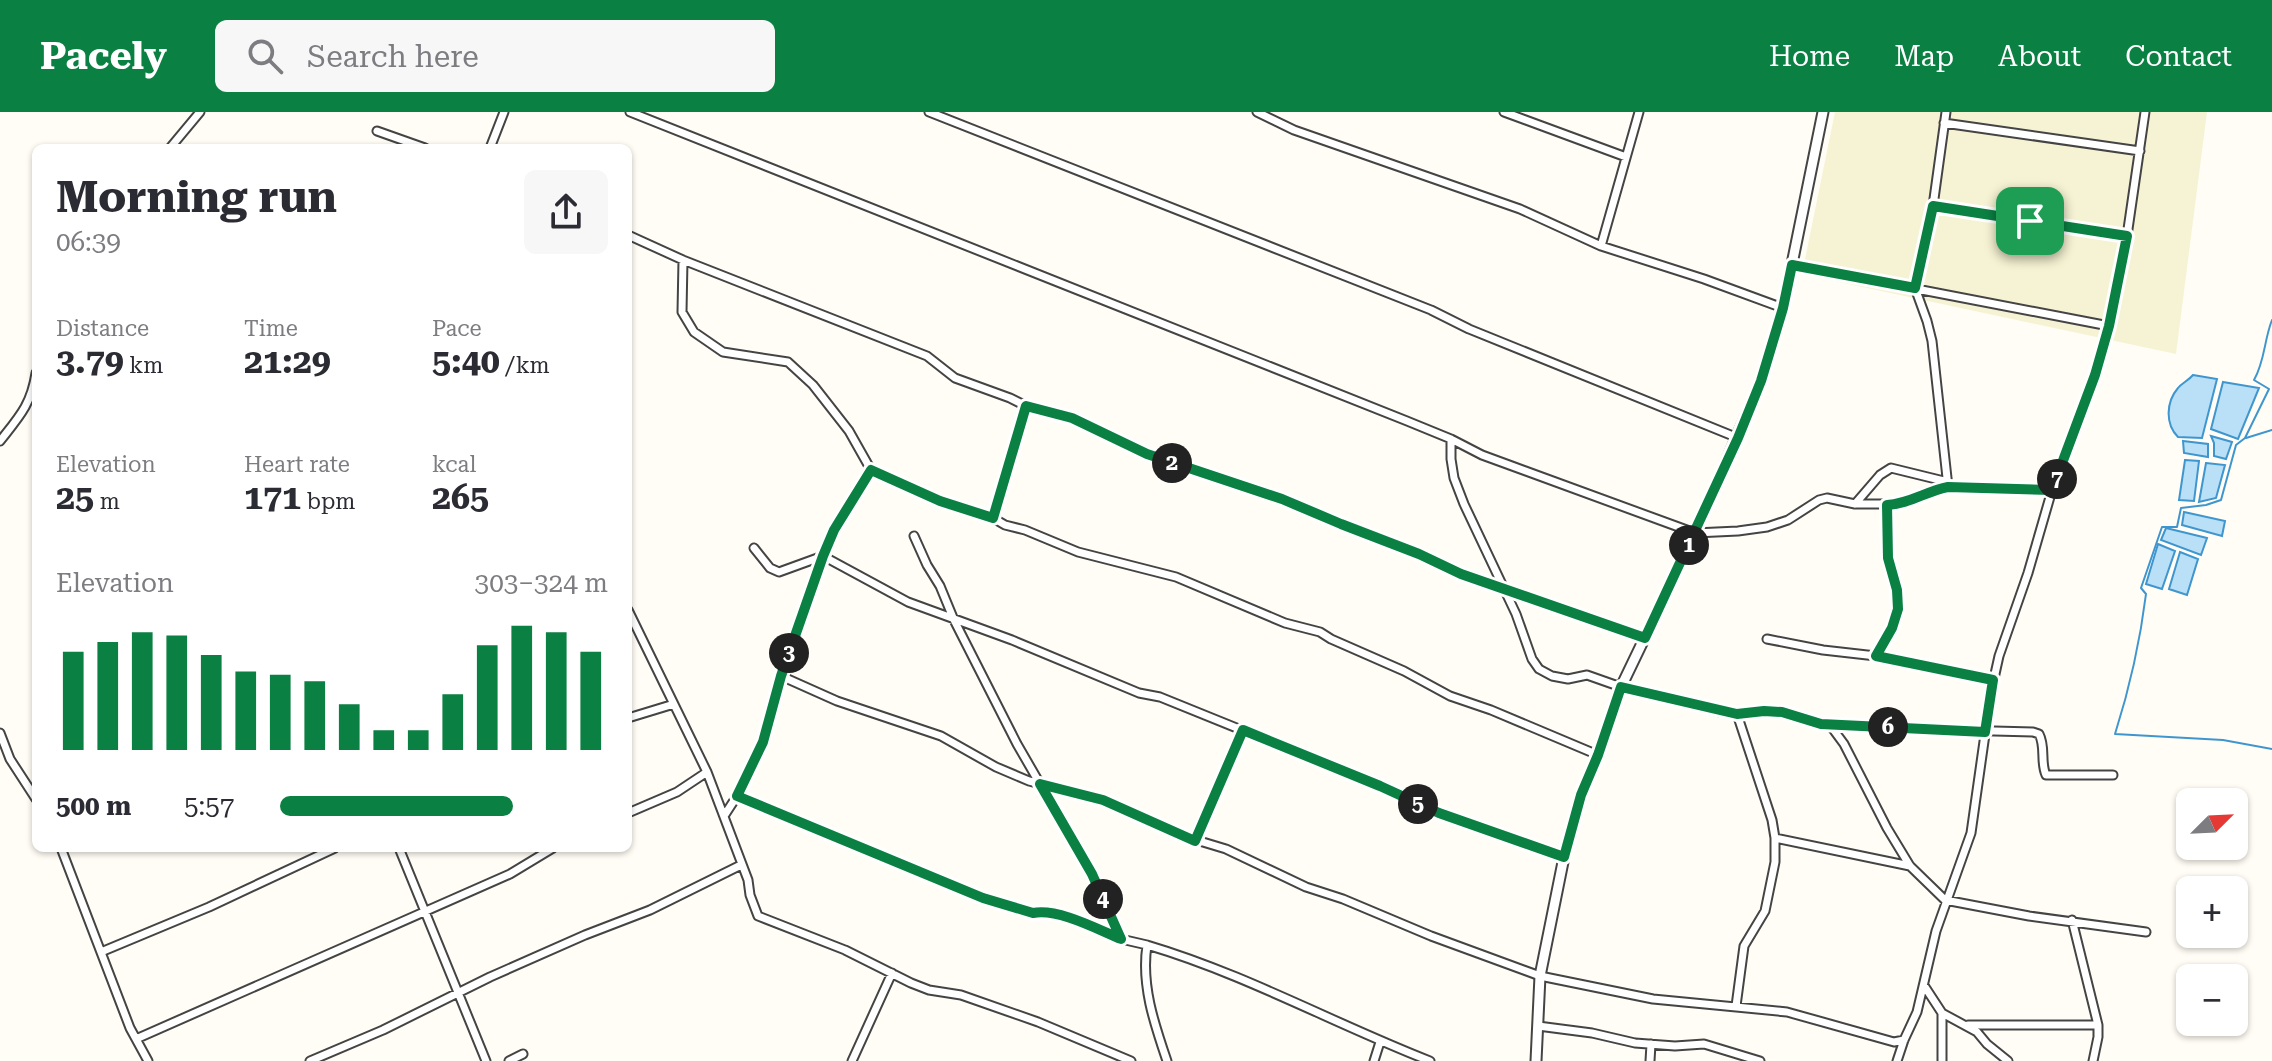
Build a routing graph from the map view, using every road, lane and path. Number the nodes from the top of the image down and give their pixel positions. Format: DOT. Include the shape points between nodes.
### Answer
graph roads {
  1 [pos="200,112"];
  2 [pos="504,112"];
  3 [pos="630,112"];
  4 [pos="929,112"];
  5 [pos="1257,112"];
  6 [pos="1504,112"];
  7 [pos="1639,112"];
  8 [pos="1823,112"];
  9 [pos="1946,112"];
  10 [pos="2145,112"];
  11 [pos="1944,123"];
  12 [pos="377,131"];
  13 [pos="173,144"];
  14 [pos="414,144"];
  15 [pos="492,144"];
  16 [pos="2140,151"];
  17 [pos="1626,157"];
  18 [pos="1933,206"];
  19 [pos="2127,236"];
  20 [pos="632,237"];
  21 [pos="1601,246"];
  22 [pos="683,260"];
  23 [pos="1792,265"];
  24 [pos="1915,288"];
  25 [pos="1783,308"];
  26 [pos="2109,326"];
  27 [pos="32,395"];
  28 [pos="1026,406"];
  29 [pos="1738,438"];
  30 [pos="1451,439"];
  31 [pos="0,441"];
  32 [pos="871,470"];
  33 [pos="1948,484"];
  34 [pos="2052,490"];
  35 [pos="1855,504"];
  36 [pos="1887,505"];
  37 [pos="993,518"];
  38 [pos="1695,533"];
  39 [pos="914,536"];
  40 [pos="754,548"];
  41 [pos="823,556"];
  42 [pos="1503,589"];
  43 [pos="632,618"];
  44 [pos="954,620"];
  45 [pos="1645,638"];
  46 [pos="1767,639"];
  47 [pos="1876,656"];
  48 [pos="781,676"];
  49 [pos="1993,680"];
  50 [pos="1621,687"];
  51 [pos="674,704"];
  52 [pos="1737,714"];
  53 [pos="632,717"];
  54 [pos="1830,725"];
  55 [pos="1845,725"];
  56 [pos="1243,730"];
  57 [pos="1985,732"];
  58 [pos="0,733"];
  59 [pos="1844,744"];
  60 [pos="1598,755"];
  61 [pos="707,772"];
  62 [pos="2113,775"];
  63 [pos="1040,784"];
  64 [pos="32,790"];
  65 [pos="737,796"];
  66 [pos="632,811"];
  67 [pos="724,816"];
  68 [pos="1775,838"];
  69 [pos="1195,841"];
  70 [pos="63,852"];
  71 [pos="326,852"];
  72 [pos="401,852"];
  73 [pos="546,852"];
  74 [pos="1564,857"];
  75 [pos="741,865"];
  76 [pos="1910,866"];
  77 [pos="1945,900"];
  78 [pos="425,911"];
  79 [pos="2072,920"];
  80 [pos="2146,932"];
  81 [pos="1121,939"];
  82 [pos="1147,945"];
  83 [pos="101,952"];
  84 [pos="892,973"];
  85 [pos="1540,976"];
  86 [pos="1925,987"];
  87 [pos="458,993"];
  88 [pos="1736,1006"];
  89 [pos="1942,1013"];
  90 [pos="1968,1025"];
  91 [pos="2098,1025"];
  92 [pos="1538,1026"];
  93 [pos="136,1039"];
  94 [pos="1904,1040"];
  95 [pos="1380,1042"];
  96 [pos="1651,1044"];
  97 [pos="148,1061"];
  98 [pos="310,1061"];
  99 [pos="486,1061"];
  100 [pos="852,1061"];
  101 [pos="1131,1061"];
  102 [pos="1167,1061"];
  103 [pos="1374,1061"];
  104 [pos="1430,1061"];
  105 [pos="1536,1061"];
  106 [pos="1650,1061"];
  107 [pos="1760,1061"];
  108 [pos="1897,1061"];
  109 [pos="1942,1061"];
  110 [pos="2008,1061"];
  111 [pos="2093,1061"];
  1 -- 13 [label="street"];
  2 -- 15 [label="street"];
  3 -- 30 [label="street"];
  4 -- 29 [label="street"];
  5 -- 21 [label="street" via="1294,130 1520,209"];
  6 -- 17 [label="street"];
  7 -- 17 [label="street"];
  8 -- 23 [label="street"];
  9 -- 11 [label="street"];
  10 -- 16 [label="street"];
  11 -- 16 [label="street"];
  11 -- 18 [label="street"];
  12 -- 14 [label="street"];
  16 -- 19 [label="street"];
  17 -- 21 [label="street"];
  18 -- 19 [label="street"];
  18 -- 24 [label="street"];
  19 -- 26 [label="street"];
  20 -- 22 [label="street"];
  21 -- 25 [label="street"];
  22 -- 28 [label="street" via="927,356 955,378"];
  22 -- 32 [label="street" via="682,312 694,332 723,352 788,362 849,431"];
  23 -- 24 [label="street"];
  23 -- 25 [label="street"];
  24 -- 26 [label="street"];
  24 -- 33 [label="street" via="1932,341"];
  25 -- 29 [label="street"];
  26 -- 34 [label="street"];
  27 -- 31 [label="street"];
  28 -- 37 [label="street"];
  28 -- 42 [label="street" via="1072,418 1147,454 1268,494"];
  29 -- 38 [label="street"];
  30 -- 38 [label="street"];
  30 -- 42 [label="street" via="1454,478"];
  32 -- 37 [label="street"];
  32 -- 41 [label="street"];
  33 -- 34 [label="street"];
  33 -- 35 [label="street" via="1891,468"];
  33 -- 36 [label="street"];
  34 -- 49 [label="street"];
  35 -- 36 [label="street"];
  35 -- 38 [label="street" via="1827,498 1767,527"];
  36 -- 47 [label="street" via="1888,558 1898,609"];
  37 -- 60 [label="street" via="1078,552 1176,577 1285,623 1320,632 1450,696"];
  38 -- 45 [label="street"];
  39 -- 44 [label="street"];
  40 -- 41 [label="street" via="779,572"];
  41 -- 44 [label="street" via="908,602"];
  41 -- 48 [label="street"];
  42 -- 45 [label="street"];
  42 -- 50 [label="street" via="1539,669 1560,679 1587,675"];
  43 -- 51 [label="street"];
  44 -- 56 [label="street"];
  44 -- 63 [label="street"];
  45 -- 50 [label="street"];
  46 -- 47 [label="street"];
  47 -- 49 [label="street"];
  48 -- 63 [label="street" via="941,736"];
  48 -- 65 [label="street" via="763,742"];
  49 -- 57 [label="street"];
  50 -- 52 [label="street"];
  50 -- 60 [label="street"];
  51 -- 53 [label="street"];
  51 -- 61 [label="street"];
  52 -- 54 [label="street" via="1782,712"];
  52 -- 68 [label="street"];
  54 -- 55 [label="street"];
  54 -- 59 [label="street"];
  55 -- 57 [label="street"];
  55 -- 59 [label="street"];
  56 -- 69 [label="street"];
  56 -- 74 [label="street" via="1439,813"];
  57 -- 62 [label="street" via="2039,734 2044,773 2049,776"];
  57 -- 77 [label="street" via="1971,833"];
  58 -- 64 [label="street" via="10,759"];
  59 -- 76 [label="street"];
  60 -- 74 [label="street"];
  61 -- 66 [label="street"];
  61 -- 67 [label="street"];
  63 -- 69 [label="street" via="1113,804"];
  63 -- 81 [label="street" via="1092,874"];
  65 -- 67 [label="street"];
  65 -- 81 [label="street" via="983,898 1059,915"];
  67 -- 75 [label="street"];
  68 -- 76 [label="street"];
  68 -- 88 [label="street" via="1765,911 1744,946"];
  69 -- 85 [label="street"];
  70 -- 83 [label="street"];
  71 -- 83 [label="street"];
  72 -- 78 [label="street"];
  73 -- 78 [label="street"];
  74 -- 85 [label="street"];
  75 -- 84 [label="street" via="758,916"];
  75 -- 87 [label="street"];
  76 -- 77 [label="street"];
  77 -- 79 [label="street"];
  77 -- 86 [label="street"];
  78 -- 87 [label="street"];
  78 -- 93 [label="street"];
  79 -- 80 [label="street"];
  79 -- 91 [label="street"];
  81 -- 82 [label="street"];
  82 -- 95 [label="street" via="1204,963"];
  82 -- 102 [label="street" via="1143,968"];
  83 -- 93 [label="street"];
  84 -- 100 [label="street"];
  84 -- 101 [label="street" via="929,990 961,995 1038,1022"];
  85 -- 88 [label="street" via="1653,999"];
  85 -- 92 [label="street"];
  86 -- 89 [label="street"];
  86 -- 94 [label="street"];
  87 -- 98 [label="street"];
  87 -- 99 [label="street"];
  88 -- 94 [label="street" via="1787,1012 1894,1042"];
  89 -- 90 [label="street"];
  89 -- 109 [label="street"];
  90 -- 91 [label="street"];
  90 -- 110 [label="street"];
  91 -- 111 [label="street"];
  92 -- 96 [label="street"];
  92 -- 105 [label="street"];
  93 -- 97 [label="street"];
  94 -- 108 [label="street"];
  95 -- 103 [label="street"];
  95 -- 104 [label="street"];
  96 -- 106 [label="street"];
  96 -- 107 [label="street" via="1704,1044"];
}
